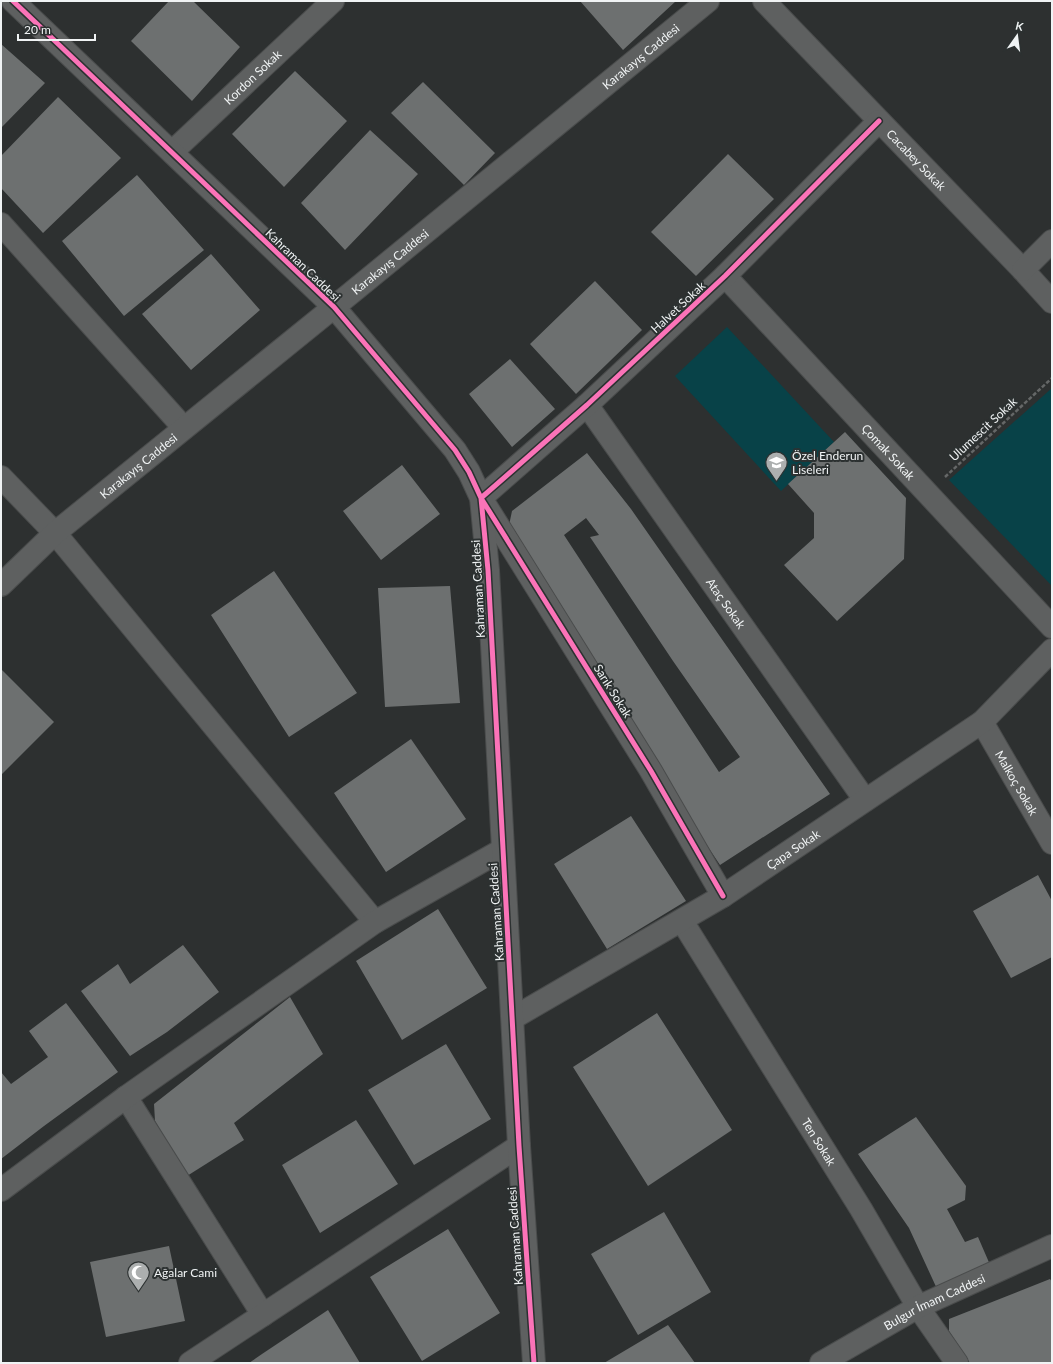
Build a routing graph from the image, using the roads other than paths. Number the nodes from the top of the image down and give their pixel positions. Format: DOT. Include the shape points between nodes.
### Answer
graph roads {
  1 [pos="13,1"];
  2 [pos="333,1"];
  3 [pos="708,1"];
  4 [pos="764,1"];
  5 [pos="879,121"];
  6 [pos="172,152"];
  7 [pos="1,224"];
  8 [pos="1052,241"];
  9 [pos="1023,270"];
  10 [pos="724,276"];
  11 [pos="1052,302"];
  12 [pos="334,307"];
  13 [pos="588,405"];
  14 [pos="184,428"];
  15 [pos="1,477"];
  16 [pos="482,498"];
  17 [pos="55,532"];
  18 [pos="1,585"];
  19 [pos="1052,627"];
  20 [pos="1052,650"];
  21 [pos="982,722"];
  22 [pos="865,800"];
  23 [pos="1052,843"];
  24 [pos="502,850"];
  25 [pos="723,896"];
  26 [pos="682,921"];
  27 [pos="375,922"];
  28 [pos="512,1018"];
  29 [pos="126,1097"];
  30 [pos="519,1146"];
  31 [pos="1,1190"];
  32 [pos="1052,1246"];
  33 [pos="918,1306"];
  34 [pos="263,1315"];
  35 [pos="190,1363"];
  36 [pos="534,1363"];
  37 [pos="820,1363"];
  38 [pos="957,1363"];
  1 -- 6 [label="street, Kahraman Caddesi"];
  2 -- 6 [label="street, Kordon Sokak"];
  3 -- 12 [label="street, Karakayış Caddesi"];
  4 -- 5 [label="street, Cacabey Sokak"];
  5 -- 9 [label="street, Cacabey Sokak"];
  5 -- 10 [label="street, Halvet Sokak"];
  6 -- 12 [label="street, Kahraman Caddesi"];
  7 -- 14 [label="street"];
  8 -- 9 [label="street"];
  9 -- 11 [label="street, Cacabey Sokak"];
  10 -- 13 [label="street, Halvet Sokak"];
  10 -- 19 [label="street, Çomak Sokak"];
  12 -- 14 [label="street, Karakayış Caddesi"];
  12 -- 16 [label="street, Kahraman Caddesi" via="455,450 470,472"];
  13 -- 16 [label="street, Halvet Sokak"];
  13 -- 22 [label="street, Ataç Sokak"];
  14 -- 17 [label="street, Karakayış Caddesi"];
  15 -- 17 [label="street"];
  16 -- 24 [label="street, Kahraman Caddesi"];
  16 -- 25 [label="street, Sarık Sokak" via="651,771"];
  17 -- 18 [label="street, Karakayış Caddesi"];
  17 -- 27 [label="street"];
  20 -- 21 [label="street, Çapa Sokak"];
  21 -- 22 [label="street, Çapa Sokak"];
  21 -- 23 [label="street, Malkoç Sokak"];
  22 -- 25 [label="street, Çapa Sokak"];
  24 -- 27 [label="street"];
  24 -- 28 [label="street, Kahraman Caddesi"];
  25 -- 26 [label="street, Çapa Sokak"];
  26 -- 28 [label="street, Çapa Sokak"];
  26 -- 33 [label="street, Ten Sokak" via="861,1209"];
  27 -- 29 [label="street"];
  28 -- 30 [label="street, Kahraman Caddesi"];
  29 -- 31 [label="street"];
  29 -- 34 [label="street"];
  30 -- 34 [label="street"];
  30 -- 36 [label="street, Kahraman Caddesi"];
  32 -- 33 [label="street, Bulgur İmam Caddesi"];
  33 -- 37 [label="street, Bulgur İmam Caddesi"];
  33 -- 38 [label="street, Ten Sokak"];
  34 -- 35 [label="street"];
}
